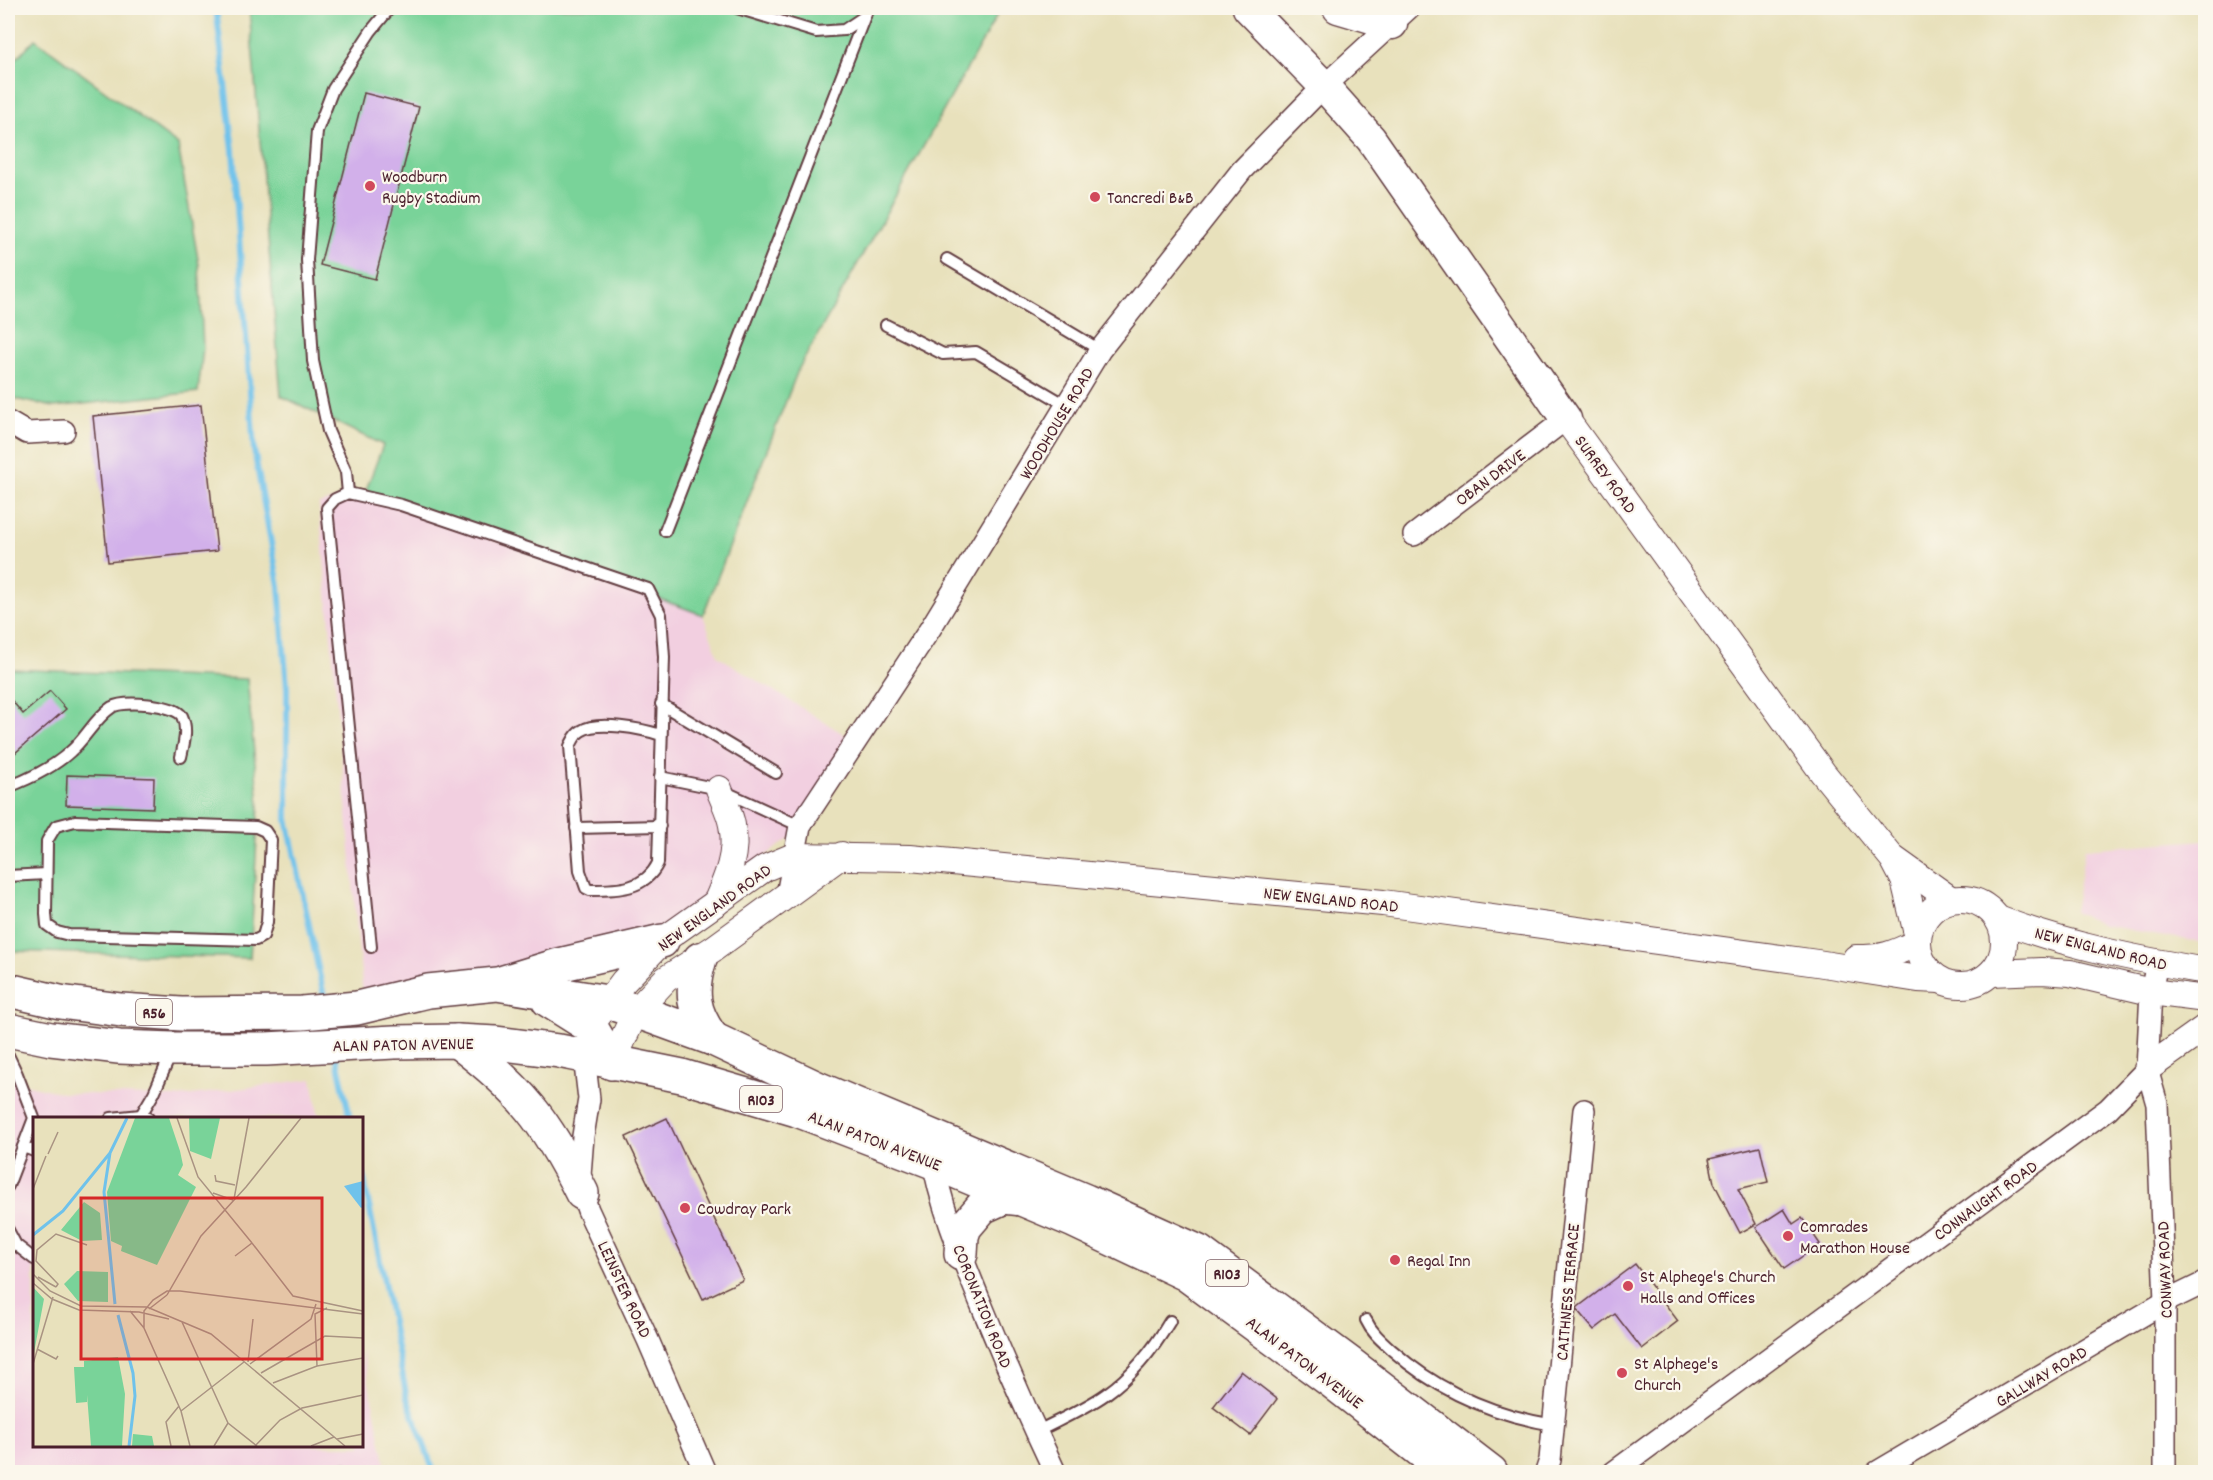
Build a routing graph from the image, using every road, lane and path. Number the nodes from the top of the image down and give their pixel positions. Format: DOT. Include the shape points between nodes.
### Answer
graph roads {
  1 [pos="390,8"];
  2 [pos="737,8"];
  3 [pos="1248,8"];
  4 [pos="1338,8"];
  5 [pos="867,12"];
  6 [pos="1401,13"];
  7 [pos="1324,86"];
  8 [pos="947,259"];
  9 [pos="886,325"];
  10 [pos="1100,350"];
  11 [pos="1066,405"];
  12 [pos="1566,419"];
  13 [pos="8,422"];
  14 [pos="64,431"];
  15 [pos="348,493"];
  16 [pos="665,531"];
  17 [pos="1414,535"];
  18 [pos="661,704"];
  19 [pos="661,735"];
  20 [pos="181,757"];
  21 [pos="776,773"];
  22 [pos="660,777"];
  23 [pos="8,788"];
  24 [pos="719,789"];
  25 [pos="660,826"];
  26 [pos="800,826"];
  27 [pos="576,828"];
  28 [pos="843,855"];
  29 [pos="794,856"];
  30 [pos="1893,859"];
  31 [pos="46,874"];
  32 [pos="8,876"];
  33 [pos="788,895"];
  34 [pos="1950,899"];
  35 [pos="716,903"];
  36 [pos="1998,919"];
  37 [pos="1917,938"];
  38 [pos="662,941"];
  39 [pos="371,947"];
  40 [pos="700,959"];
  41 [pos="1817,963"];
  42 [pos="2157,963"];
  43 [pos="2205,971"];
  44 [pos="1991,973"];
  45 [pos="1940,980"];
  46 [pos="496,984"];
  47 [pos="8,990"];
  48 [pos="2151,992"];
  49 [pos="2205,999"];
  50 [pos="2205,1027"];
  51 [pos="8,1030"];
  52 [pos="606,1032"];
  53 [pos="713,1040"];
  54 [pos="457,1041"];
  55 [pos="173,1049"];
  56 [pos="8,1055"];
  57 [pos="2147,1069"];
  58 [pos="1584,1110"];
  59 [pos="34,1117"];
  60 [pos="145,1117"];
  61 [pos="33,1121"];
  62 [pos="23,1147"];
  63 [pos="930,1148"];
  64 [pos="33,1151"];
  65 [pos="8,1186"];
  66 [pos="582,1193"];
  67 [pos="1023,1199"];
  68 [pos="8,1230"];
  69 [pos="961,1254"];
  70 [pos="33,1258"];
  71 [pos="2205,1282"];
  72 [pos="2166,1302"];
  73 [pos="1366,1320"];
  74 [pos="1170,1322"];
  75 [pos="1554,1425"];
  76 [pos="1036,1432"];
  77 [pos="705,1473"];
  78 [pos="1055,1473"];
  79 [pos="1448,1473"];
  80 [pos="1491,1473"];
  81 [pos="1546,1473"];
  82 [pos="1614,1473"];
  83 [pos="1877,1473"];
  84 [pos="2166,1473"];
  1 -- 15 [label="lane" via="333,89 316,131 307,260 313,362 328,431 346,472"];
  2 -- 5 [label="lane" via="816,32 844,30"];
  3 -- 7 [label="main road, SURREY ROAD"];
  4 -- 6 [label="main road"];
  5 -- 16 [label="lane"];
  6 -- 7 [label="street, WOODHOUSE ROAD"];
  7 -- 10 [label="street, WOODHOUSE ROAD" via="1242,170"];
  7 -- 12 [label="main road, SURREY ROAD" via="1371,139"];
  8 -- 10 [label="lane"];
  9 -- 11 [label="lane" via="943,354 976,352"];
  10 -- 11 [label="street, WOODHOUSE ROAD"];
  11 -- 26 [label="street, WOODHOUSE ROAD" via="930,629"];
  12 -- 17 [label="street, OBAN DRIVE"];
  12 -- 30 [label="street, SURREY ROAD" via="1823,773"];
  13 -- 14 [label="street" via="27,433"];
  15 -- 18 [label="lane" via="401,505 648,589 661,615"];
  15 -- 39 [label="lane" via="327,508"];
  18 -- 19 [label="lane"];
  18 -- 21 [label="lane"];
  19 -- 22 [label="lane"];
  19 -- 27 [label="lane" via="641,728 614,726 583,729 576,734 570,746"];
  20 -- 23 [label="lane" via="185,726 179,712 122,704 112,707 72,751"];
  22 -- 24 [label="lane"];
  22 -- 25 [label="lane"];
  24 -- 26 [label="lane"];
  24 -- 35 [label="street" via="732,824 733,851"];
  25 -- 27 [label="lane"];
  25 -- 27 [label="lane" via="658,863 652,875 626,889 599,890 586,888 580,871"];
  26 -- 29 [label="street, WOODHOUSE ROAD"];
  28 -- 29 [label="street, NEW ENGLAND ROAD"];
  28 -- 33 [label="street, NEW ENGLAND ROAD"];
  28 -- 41 [label="street, NEW ENGLAND ROAD" via="1383,903"];
  29 -- 33 [label="street, WOODHOUSE ROAD"];
  29 -- 35 [label="street, NEW ENGLAND ROAD" via="765,868"];
  30 -- 34 [label="street, SURREY ROAD"];
  30 -- 37 [label="street, SURREY ROAD" via="1906,885"];
  31 -- 31 [label="lane" via="47,841 56,826 65,822 256,827 271,840 266,932 256,940 57,932 47,925"];
  31 -- 32 [label="lane"];
  33 -- 40 [label="street, NEW ENGLAND ROAD"];
  34 -- 36 [label="street" via="1983,904"];
  34 -- 37 [label="street" via="1930,911"];
  35 -- 38 [label="street, NEW ENGLAND ROAD"];
  36 -- 42 [label="street, NEW ENGLAND ROAD" via="2051,938"];
  36 -- 44 [label="street" via="2003,930 2003,953"];
  37 -- 41 [label="street, NEW ENGLAND ROAD" via="1881,958"];
  37 -- 45 [label="street" via="1924,964"];
  38 -- 46 [label="main road"];
  38 -- 52 [label="street, NEW ENGLAND ROAD"];
  40 -- 52 [label="street, NEW ENGLAND ROAD" via="666,979"];
  40 -- 53 [label="main road" via="693,998"];
  41 -- 45 [label="street, NEW ENGLAND ROAD"];
  42 -- 43 [label="street, NEW ENGLAND ROAD"];
  42 -- 48 [label="street"];
  44 -- 45 [label="street" via="1972,984"];
  44 -- 48 [label="street, NEW ENGLAND ROAD" via="2070,974"];
  46 -- 47 [label="main road, ALAN PATON AVENUE / R56" via="428,991 357,1008 302,1013 181,1014 121,1010"];
  46 -- 52 [label="main road, ALAN PATON AVENUE / R56" via="530,990"];
  48 -- 49 [label="street, NEW ENGLAND ROAD"];
  48 -- 57 [label="street"];
  50 -- 57 [label="street"];
  51 -- 55 [label="main road, ALAN PATON AVENUE / R56" via="119,1047"];
  52 -- 53 [label="main road, ALAN PATON AVENUE / R103"];
  52 -- 54 [label="main road, ALAN PATON AVENUE / R56" via="534,1047"];
  52 -- 63 [label="main road, ALAN PATON AVENUE / R103" via="681,1076"];
  52 -- 66 [label="street, LEINSTER ROAD" via="589,1099 580,1163"];
  53 -- 63 [label="main road, ALAN PATON AVENUE / R103" via="817,1088"];
  54 -- 55 [label="main road, ALAN PATON AVENUE / R56"];
  54 -- 66 [label="main road" via="504,1078 534,1111 561,1150"];
  55 -- 60 [label="lane"];
  56 -- 59 [label="lane"];
  57 -- 72 [label="street, CONWAY ROAD" via="2157,1104"];
  57 -- 82 [label="street, CONNAUGHT ROAD" via="2108,1109"];
  58 -- 75 [label="street, CAITHNESS TERRACE"];
  61 -- 62 [label="lane"];
  62 -- 64 [label="lane"];
  62 -- 65 [label="lane"];
  63 -- 67 [label="main road, ALAN PATON AVENUE / R103"];
  63 -- 69 [label="street, CORONATION ROAD" via="942,1201"];
  63 -- 80 [label="main road, ALAN PATON AVENUE / R103" via="1086,1201 1199,1252"];
  66 -- 77 [label="street, LEINSTER ROAD"];
  67 -- 69 [label="main road" via="1004,1197 982,1207 965,1227"];
  67 -- 79 [label="main road, ALAN PATON AVENUE / R103" via="1186,1274"];
  68 -- 70 [label="lane" via="16,1245"];
  69 -- 76 [label="street, CORONATION ROAD"];
  71 -- 72 [label="street, GALLWAY ROAD"];
  72 -- 83 [label="street, GALLWAY ROAD"];
  72 -- 84 [label="street, CONWAY ROAD"];
  73 -- 75 [label="lane" via="1370,1330 1407,1363 1446,1389 1499,1413"];
  74 -- 76 [label="lane" via="1155,1347 1128,1376 1104,1395"];
  75 -- 81 [label="street, CAITHNESS TERRACE"];
  76 -- 78 [label="street, CORONATION ROAD"];
}
